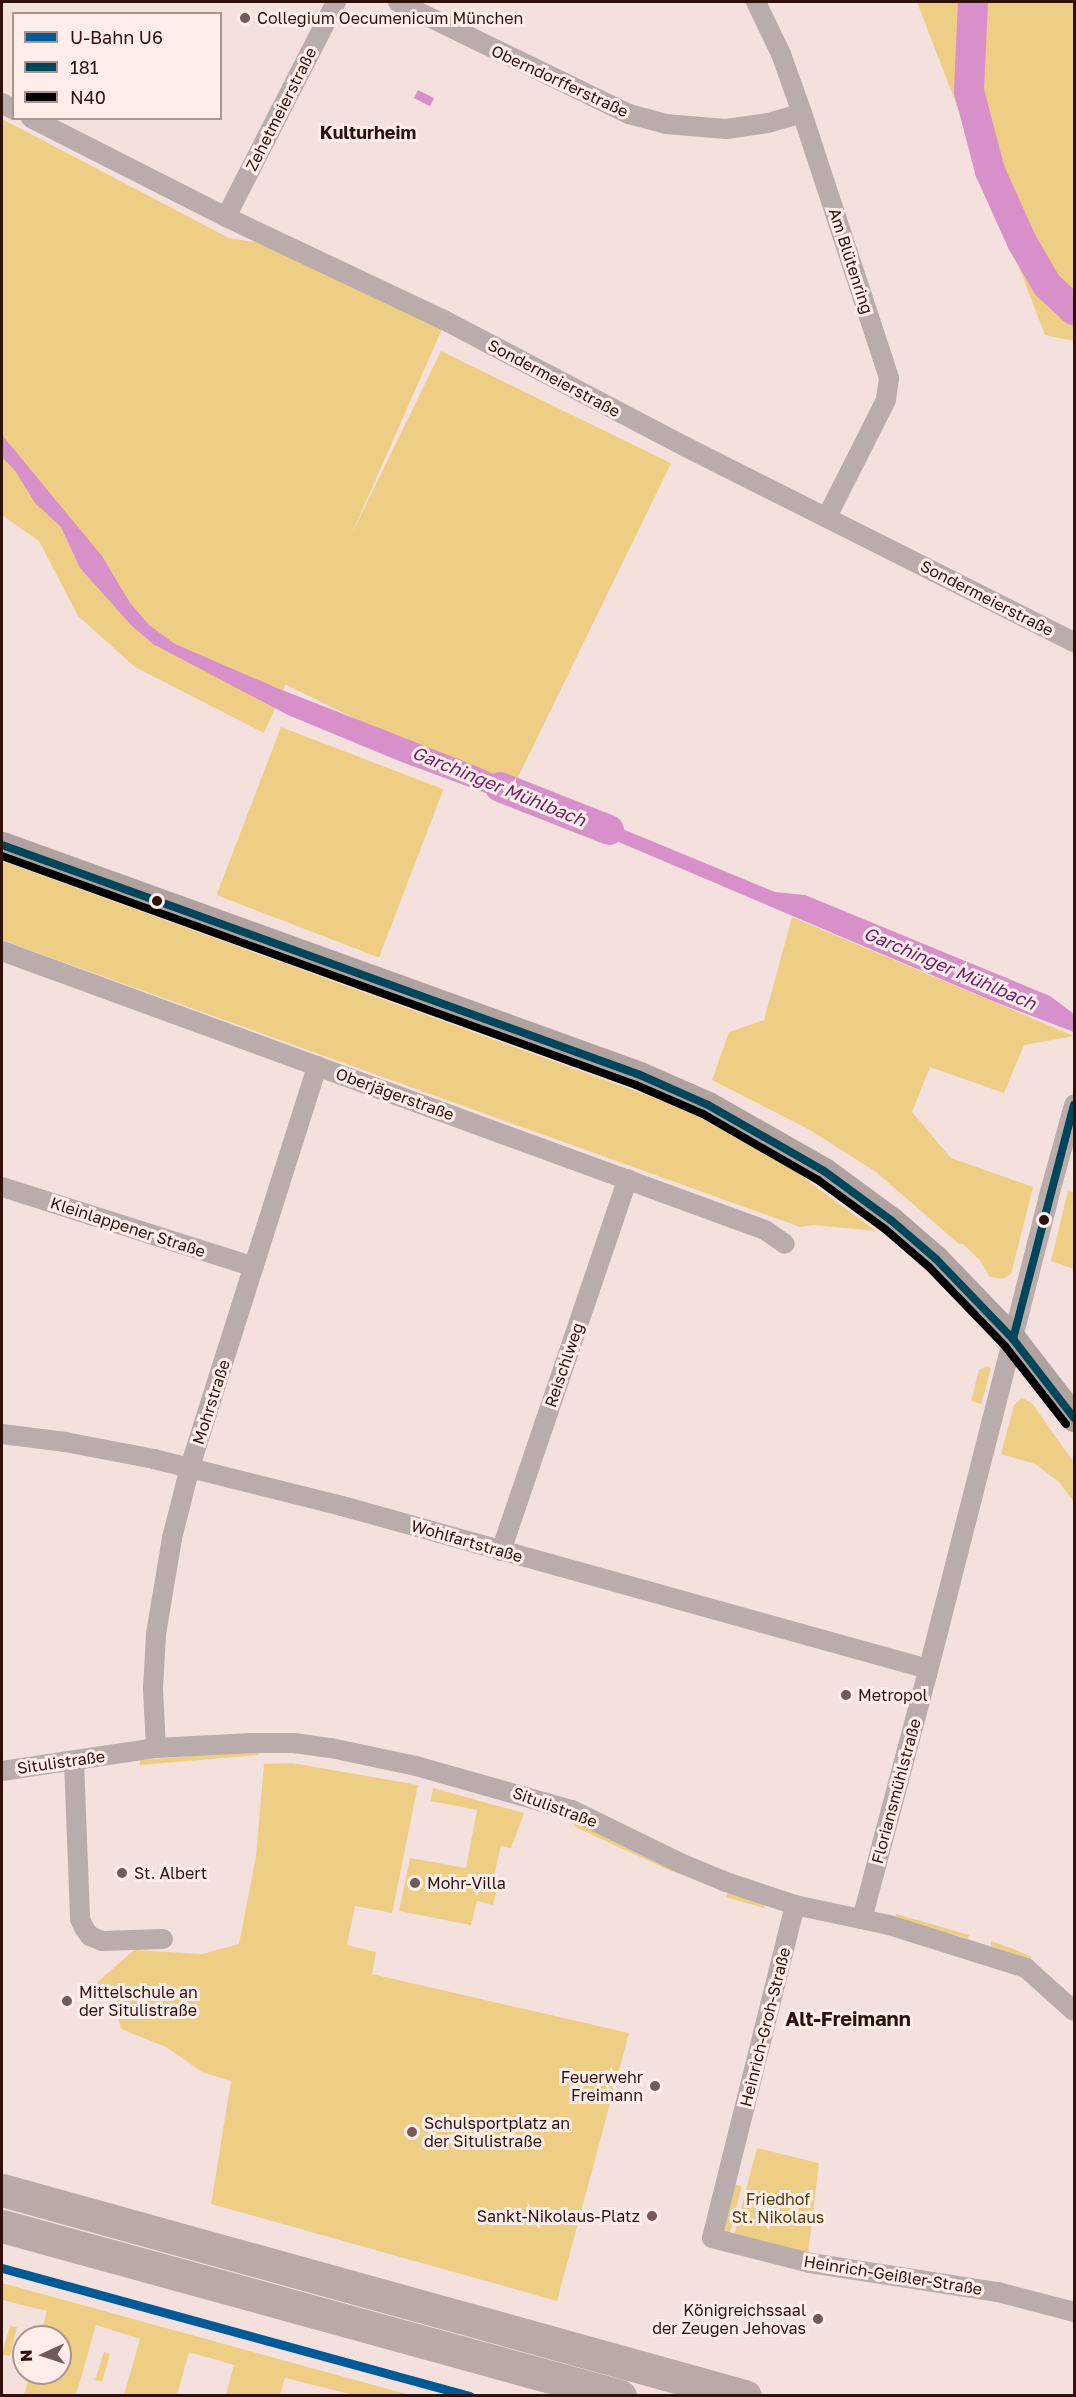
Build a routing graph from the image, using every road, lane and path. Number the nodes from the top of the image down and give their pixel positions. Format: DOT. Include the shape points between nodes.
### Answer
graph roads {
  1 [pos="336,2"];
  2 [pos="398,2"];
  3 [pos="756,2"];
  4 [pos="802,113"];
  5 [pos="35,120"];
  6 [pos="226,217"];
  7 [pos="827,517"];
  8 [pos="1074,642"];
  9 [pos="2,845"];
  10 [pos="2,951"];
  11 [pos="317,1066"];
  12 [pos="1074,1105"];
  13 [pos="628,1179"];
  14 [pos="2,1187"];
  15 [pos="785,1244"];
  16 [pos="254,1267"];
  17 [pos="1013,1339"];
  18 [pos="1074,1418"];
  19 [pos="2,1434"];
  20 [pos="190,1467"];
  21 [pos="501,1551"];
  22 [pos="928,1669"];
  23 [pos="156,1748"];
  24 [pos="74,1761"];
  25 [pos="2,1771"];
  26 [pos="795,1905"];
  27 [pos="861,1919"];
  28 [pos="163,1939"];
  29 [pos="1074,2011"];
  30 [pos="2,2190"];
  31 [pos="2,2226"];
  32 [pos="711,2238"];
  33 [pos="1074,2312"];
  34 [pos="620,2396"];
  35 [pos="745,2396"];
  1 -- 6 [label="street, Zehetmeierstraße"];
  2 -- 4 [label="street, Oberndorfferstraße" via="638,117 666,124 726,129"];
  3 -- 4 [label="street, Am Blütenring" via="781,54"];
  4 -- 7 [label="street, Am Blütenring" via="889,378 886,400"];
  5 -- 6 [label="street, Sondermeierstraße"];
  6 -- 7 [label="street, Sondermeierstraße" via="444,321"];
  7 -- 8 [label="street, Sondermeierstraße"];
  9 -- 17 [label="main road" via="640,1075 708,1105 824,1171 892,1221 936,1259"];
  10 -- 11 [label="street, Oberjägerstraße"];
  11 -- 13 [label="street, Oberjägerstraße"];
  11 -- 16 [label="street, Mohrstraße"];
  12 -- 17 [label="street, Floriansmühlstraße"];
  13 -- 15 [label="street, Oberjägerstraße" via="765,1230"];
  13 -- 21 [label="street, Reischlweg"];
  14 -- 16 [label="street, Kleinlappener Straße"];
  16 -- 20 [label="street, Mohrstraße"];
  17 -- 18 [label="main road"];
  17 -- 22 [label="street, Floriansmühlstraße"];
  19 -- 20 [label="street, Wohlfartstraße" via="65,1442"];
  20 -- 21 [label="street, Wohlfartstraße"];
  20 -- 23 [label="street, Mohrstraße" via="172,1538 156,1634"];
  21 -- 22 [label="street, Wohlfartstraße"];
  22 -- 27 [label="street, Floriansmühlstraße"];
  23 -- 24 [label="street, Situlistraße"];
  23 -- 26 [label="street, Situlistraße" via="294,1743 426,1769 572,1810 680,1863"];
  24 -- 25 [label="street, Situlistraße"];
  24 -- 28 [label="street" via="80,1919 90,1935 102,1941"];
  26 -- 27 [label="street, Situlistraße"];
  26 -- 32 [label="street, Heinrich-Groh-Straße"];
  27 -- 29 [label="street, Situlistraße" via="1026,1968"];
  30 -- 35 [label="highway"];
  31 -- 34 [label="highway"];
  32 -- 33 [label="street, Heinrich-Geißler-Straße" via="810,2263 998,2292"];
}
